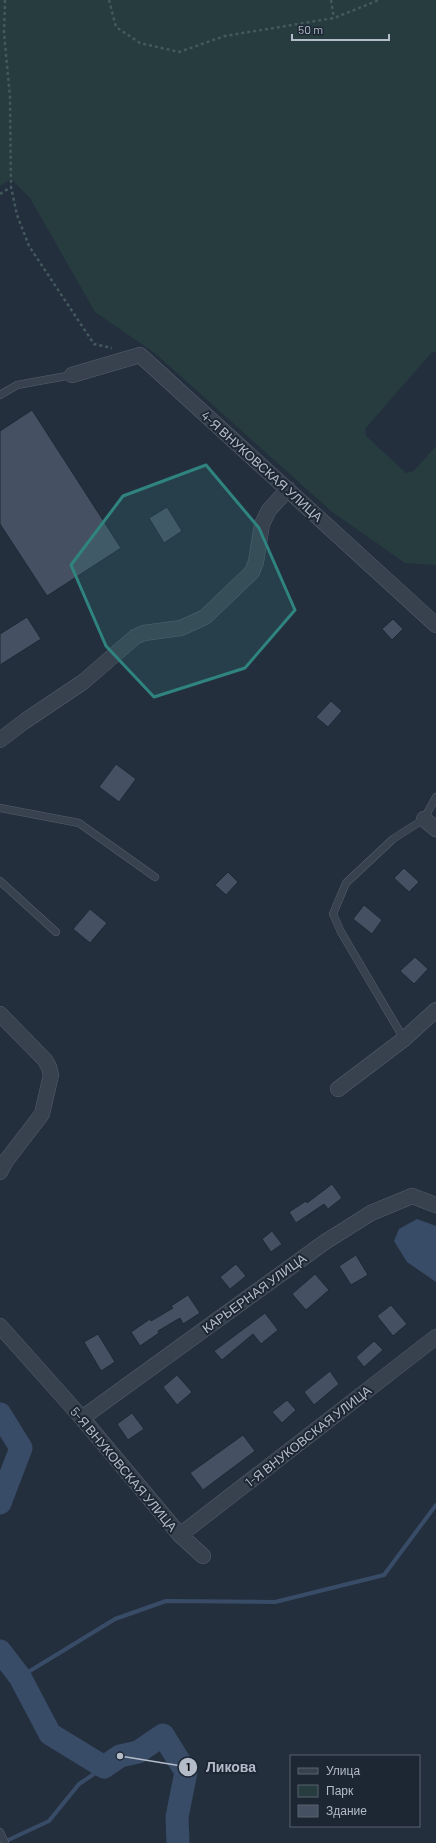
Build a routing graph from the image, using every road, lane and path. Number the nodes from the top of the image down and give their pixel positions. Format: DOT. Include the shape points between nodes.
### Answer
graph roads {
  1 [pos="5,0"];
  2 [pos="109,0"];
  3 [pos="331,0"];
  4 [pos="379,0"];
  5 [pos="334,18"];
  6 [pos="11,187"];
  7 [pos="0,194"];
  8 [pos="117,349"];
  9 [pos="72,375"];
  10 [pos="0,394"];
  11 [pos="288,489"];
  12 [pos="436,625"];
  13 [pos="0,740"];
  14 [pos="436,797"];
  15 [pos="0,808"];
  16 [pos="424,819"];
  17 [pos="436,829"];
  18 [pos="155,877"];
  19 [pos="0,881"];
  20 [pos="56,932"];
  21 [pos="436,1010"];
  22 [pos="0,1014"];
  23 [pos="404,1039"];
  24 [pos="338,1088"];
  25 [pos="0,1172"];
  26 [pos="436,1205"];
  27 [pos="0,1326"];
  28 [pos="436,1337"];
  29 [pos="82,1418"];
  30 [pos="180,1535"];
  31 [pos="203,1556"];
  32 [pos="0,1832"];
  33 [pos="5,1843"];
  1 -- 6 [label="path" via="4,33 10,97"];
  2 -- 5 [label="path" via="116,27 140,43 179,52 225,36"];
  3 -- 5 [label="path"];
  4 -- 5 [label="path"];
  6 -- 7 [label="path"];
  6 -- 8 [label="path" via="16,215 28,246 94,344"];
  9 -- 10 [label="lane" via="17,385"];
  9 -- 11 [label="street, 4-Я ВНУКОВСКАЯ УЛИЦА" via="140,355"];
  11 -- 12 [label="street, 4-Я ВНУКОВСКАЯ УЛИЦА"];
  11 -- 13 [label="street" via="269,510 262,524 252,572 205,616 181,628 144,633 135,637 83,682"];
  14 -- 16 [label="lane"];
  15 -- 18 [label="lane" via="79,823"];
  16 -- 17 [label="street"];
  16 -- 23 [label="lane" via="393,839 346,883 333,914"];
  19 -- 20 [label="lane"];
  21 -- 23 [label="street"];
  22 -- 25 [label="street" via="45,1060 50,1074 40,1118"];
  23 -- 24 [label="street"];
  26 -- 29 [label="street, КАРЬЕРНАЯ УЛИЦА" via="412,1196 371,1213 325,1242"];
  27 -- 29 [label="street, 5-Я ВНУКОВСКАЯ УЛИЦА"];
  28 -- 30 [label="street, 1-Я ВНУКОВСКАЯ УЛИЦА"];
  29 -- 30 [label="street, 5-Я ВНУКОВСКАЯ УЛИЦА"];
  30 -- 31 [label="street, 5-Я ВНУКОВСКАЯ УЛИЦА"];
  32 -- 33 [label="lane"];
}
